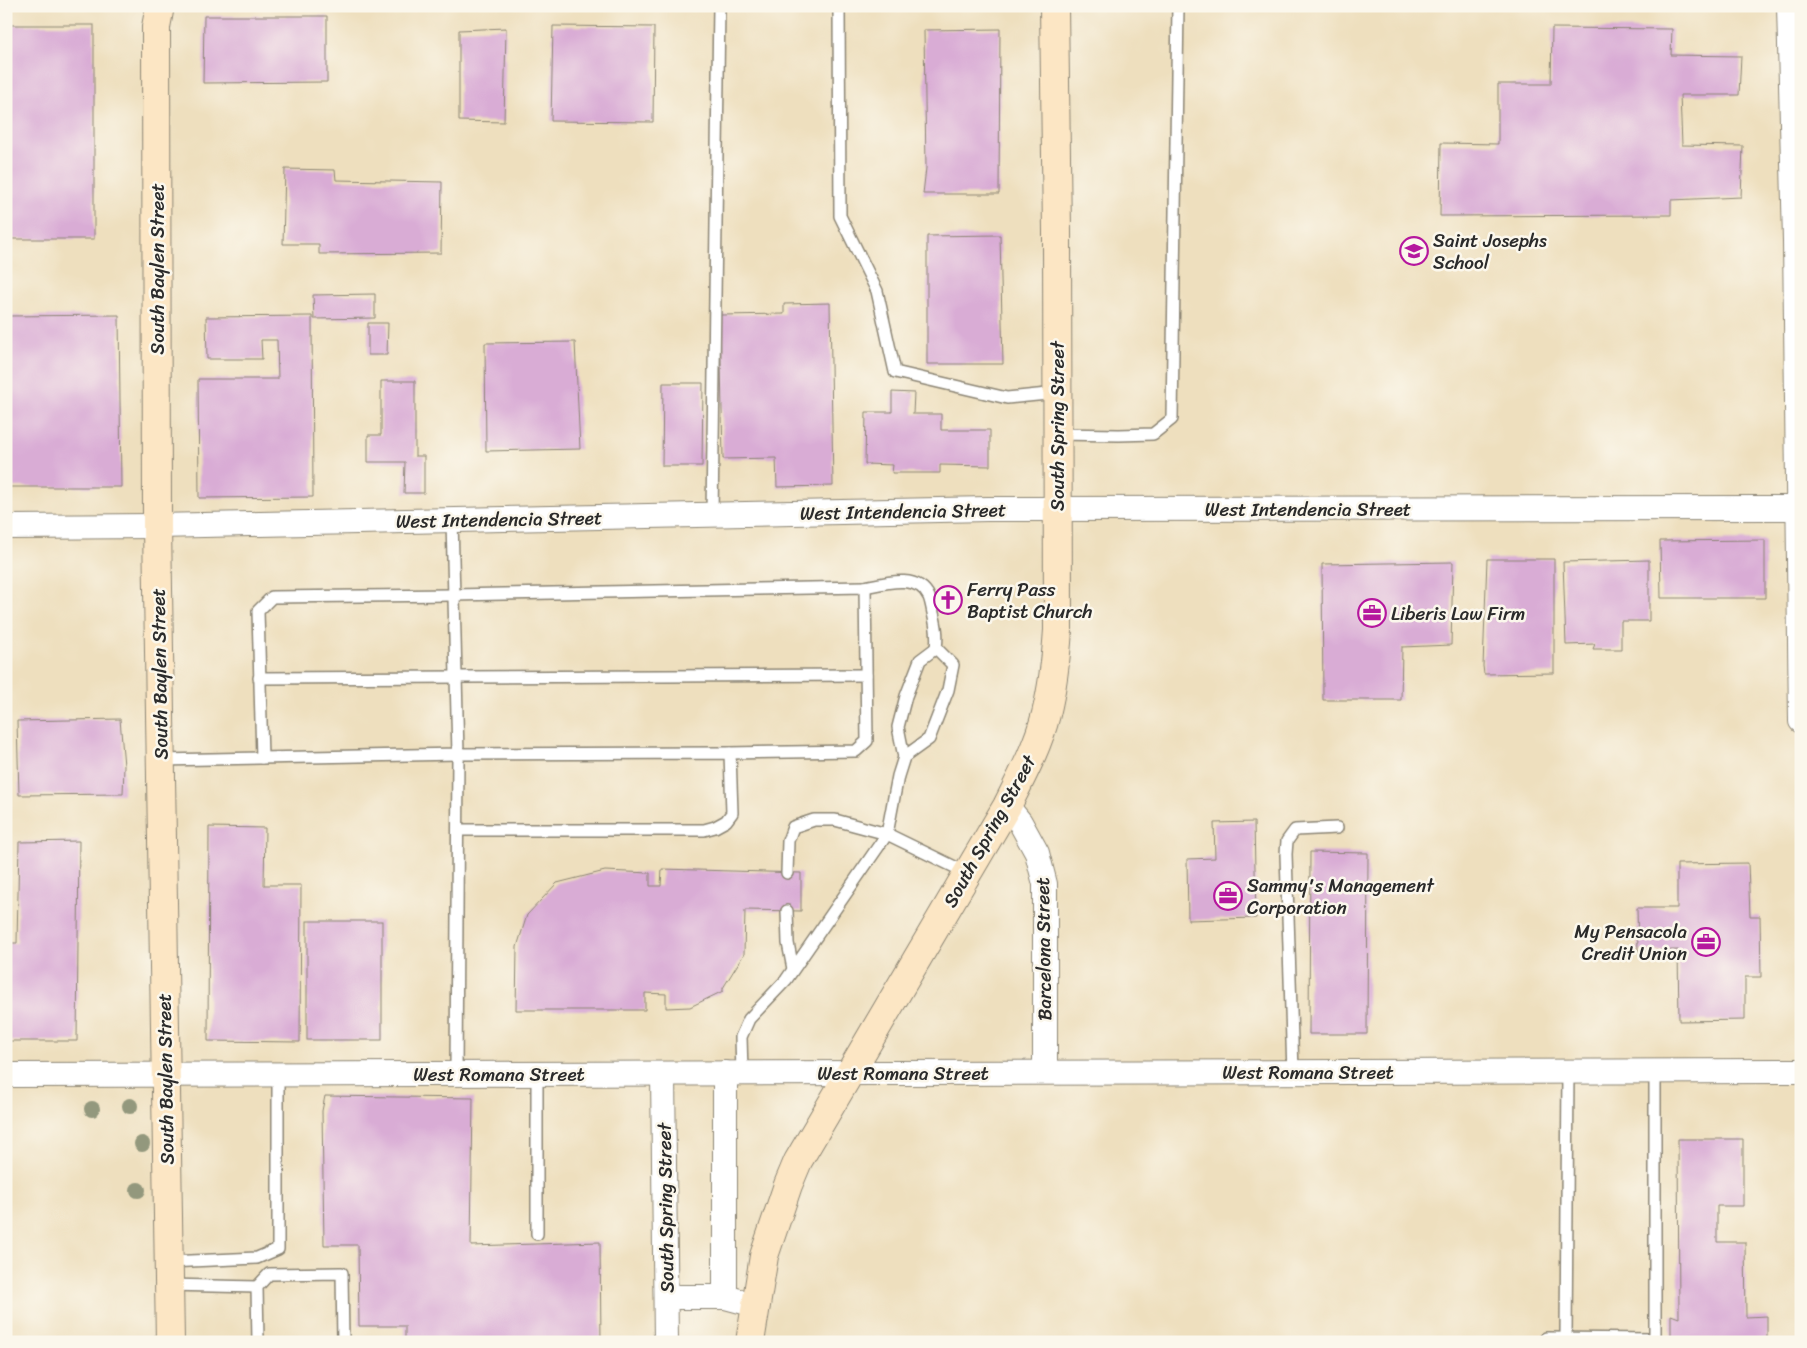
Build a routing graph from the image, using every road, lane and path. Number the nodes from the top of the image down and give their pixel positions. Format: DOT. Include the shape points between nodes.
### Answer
graph roads {
  1 [pos="160,6"];
  2 [pos="719,6"];
  3 [pos="839,6"];
  4 [pos="1054,6"];
  5 [pos="1178,6"];
  6 [pos="1789,6"];
  7 [pos="1057,393"];
  8 [pos="1057,434"];
  9 [pos="1800,508"];
  10 [pos="1057,510"];
  11 [pos="712,515"];
  12 [pos="452,520"];
  13 [pos="157,526"];
  14 [pos="6,527"];
  15 [pos="865,588"];
  16 [pos="454,596"];
  17 [pos="936,648"];
  18 [pos="866,675"];
  19 [pos="259,678"];
  20 [pos="456,678"];
  21 [pos="1801,722"];
  22 [pos="730,753"];
  23 [pos="458,754"];
  24 [pos="904,757"];
  25 [pos="262,758"];
  26 [pos="161,760"];
  27 [pos="1006,806"];
  28 [pos="1337,828"];
  29 [pos="458,830"];
  30 [pos="887,834"];
  31 [pos="787,873"];
  32 [pos="967,873"];
  33 [pos="787,910"];
  34 [pos="793,969"];
  35 [pos="1568,1071"];
  36 [pos="1655,1071"];
  37 [pos="1801,1071"];
  38 [pos="1045,1072"];
  39 [pos="1293,1072"];
  40 [pos="536,1073"];
  41 [pos="733,1073"];
  42 [pos="849,1073"];
  43 [pos="165,1074"];
  44 [pos="278,1074"];
  45 [pos="456,1074"];
  46 [pos="663,1074"];
  47 [pos="6,1075"];
  48 [pos="537,1234"];
  49 [pos="168,1273"];
  50 [pos="257,1287"];
  51 [pos="666,1297"];
  52 [pos="725,1297"];
  53 [pos="755,1306"];
  54 [pos="1566,1338"];
  55 [pos="170,1342"];
  56 [pos="258,1342"];
  57 [pos="343,1342"];
  58 [pos="666,1342"];
  59 [pos="750,1342"];
  60 [pos="1546,1342"];
  1 -- 13 [label="street, South Baylen Street" via="156,27"];
  2 -- 11 [label="lane"];
  3 -- 7 [label="lane" via="840,216 877,291 895,372 1007,398"];
  4 -- 7 [label="street, South Spring Street"];
  5 -- 8 [label="lane" via="1172,419 1153,434"];
  6 -- 9 [label="street"];
  7 -- 8 [label="street, South Spring Street"];
  8 -- 10 [label="street, South Spring Street"];
  9 -- 10 [label="street, West Intendencia Street"];
  9 -- 21 [label="street"];
  10 -- 11 [label="street, West Intendencia Street"];
  10 -- 27 [label="street, South Spring Street" via="1058,630 1055,667 1046,715 1029,762"];
  11 -- 12 [label="street, West Intendencia Street"];
  12 -- 13 [label="street, West Intendencia Street"];
  12 -- 16 [label="lane"];
  13 -- 14 [label="street, West Intendencia Street"];
  13 -- 26 [label="street, South Baylen Street"];
  15 -- 16 [label="lane"];
  15 -- 17 [label="lane" via="899,581 922,589 929,597 938,634"];
  15 -- 18 [label="lane"];
  16 -- 19 [label="lane" via="272,597 258,611"];
  16 -- 20 [label="lane"];
  17 -- 24 [label="lane" via="920,660 906,696 898,727"];
  17 -- 24 [label="lane" via="953,665 948,690 929,739"];
  18 -- 20 [label="lane"];
  18 -- 22 [label="lane" via="867,741 856,751"];
  19 -- 20 [label="lane"];
  19 -- 25 [label="lane"];
  20 -- 23 [label="lane"];
  22 -- 23 [label="lane"];
  22 -- 29 [label="lane" via="732,813 726,821 704,830"];
  23 -- 25 [label="lane"];
  23 -- 29 [label="lane"];
  24 -- 30 [label="lane"];
  25 -- 26 [label="lane"];
  26 -- 43 [label="street, South Baylen Street"];
  27 -- 32 [label="street, South Spring Street"];
  27 -- 38 [label="street, Barcelona Street" via="1020,822 1037,853 1045,884"];
  28 -- 39 [label="lane" via="1295,830 1287,840"];
  29 -- 45 [label="lane"];
  30 -- 31 [label="lane" via="835,820 814,820 793,827 788,841"];
  30 -- 32 [label="lane"];
  30 -- 34 [label="lane"];
  32 -- 42 [label="street, South Spring Street"];
  33 -- 34 [label="lane"];
  34 -- 41 [label="lane" via="749,1019 741,1037"];
  35 -- 36 [label="street, West Romana Street"];
  35 -- 39 [label="street, West Romana Street"];
  35 -- 54 [label="lane"];
  36 -- 37 [label="street, West Romana Street"];
  36 -- 54 [label="lane" via="1655,1338"];
  38 -- 39 [label="street, West Romana Street"];
  38 -- 42 [label="street, West Romana Street"];
  40 -- 45 [label="street, West Romana Street"];
  40 -- 46 [label="street, West Romana Street"];
  40 -- 48 [label="lane"];
  41 -- 42 [label="street, West Romana Street"];
  41 -- 46 [label="street, West Romana Street"];
  41 -- 52 [label="street"];
  42 -- 53 [label="street, South Spring Street" via="798,1161 788,1185 764,1256"];
  43 -- 44 [label="street, West Romana Street"];
  43 -- 47 [label="street, West Romana Street"];
  43 -- 49 [label="street, South Baylen Street"];
  44 -- 45 [label="street, West Romana Street"];
  44 -- 49 [label="lane" via="278,1249 258,1258"];
  46 -- 51 [label="street, South Spring Street"];
  49 -- 50 [label="lane"];
  49 -- 55 [label="street, South Baylen Street"];
  50 -- 56 [label="lane"];
  50 -- 57 [label="lane" via="269,1274 342,1273"];
  51 -- 52 [label="street"];
  51 -- 58 [label="street, South Spring Street"];
  52 -- 53 [label="street"];
  53 -- 59 [label="street, South Spring Street"];
  54 -- 60 [label="lane" via="1546,1338"];
}
